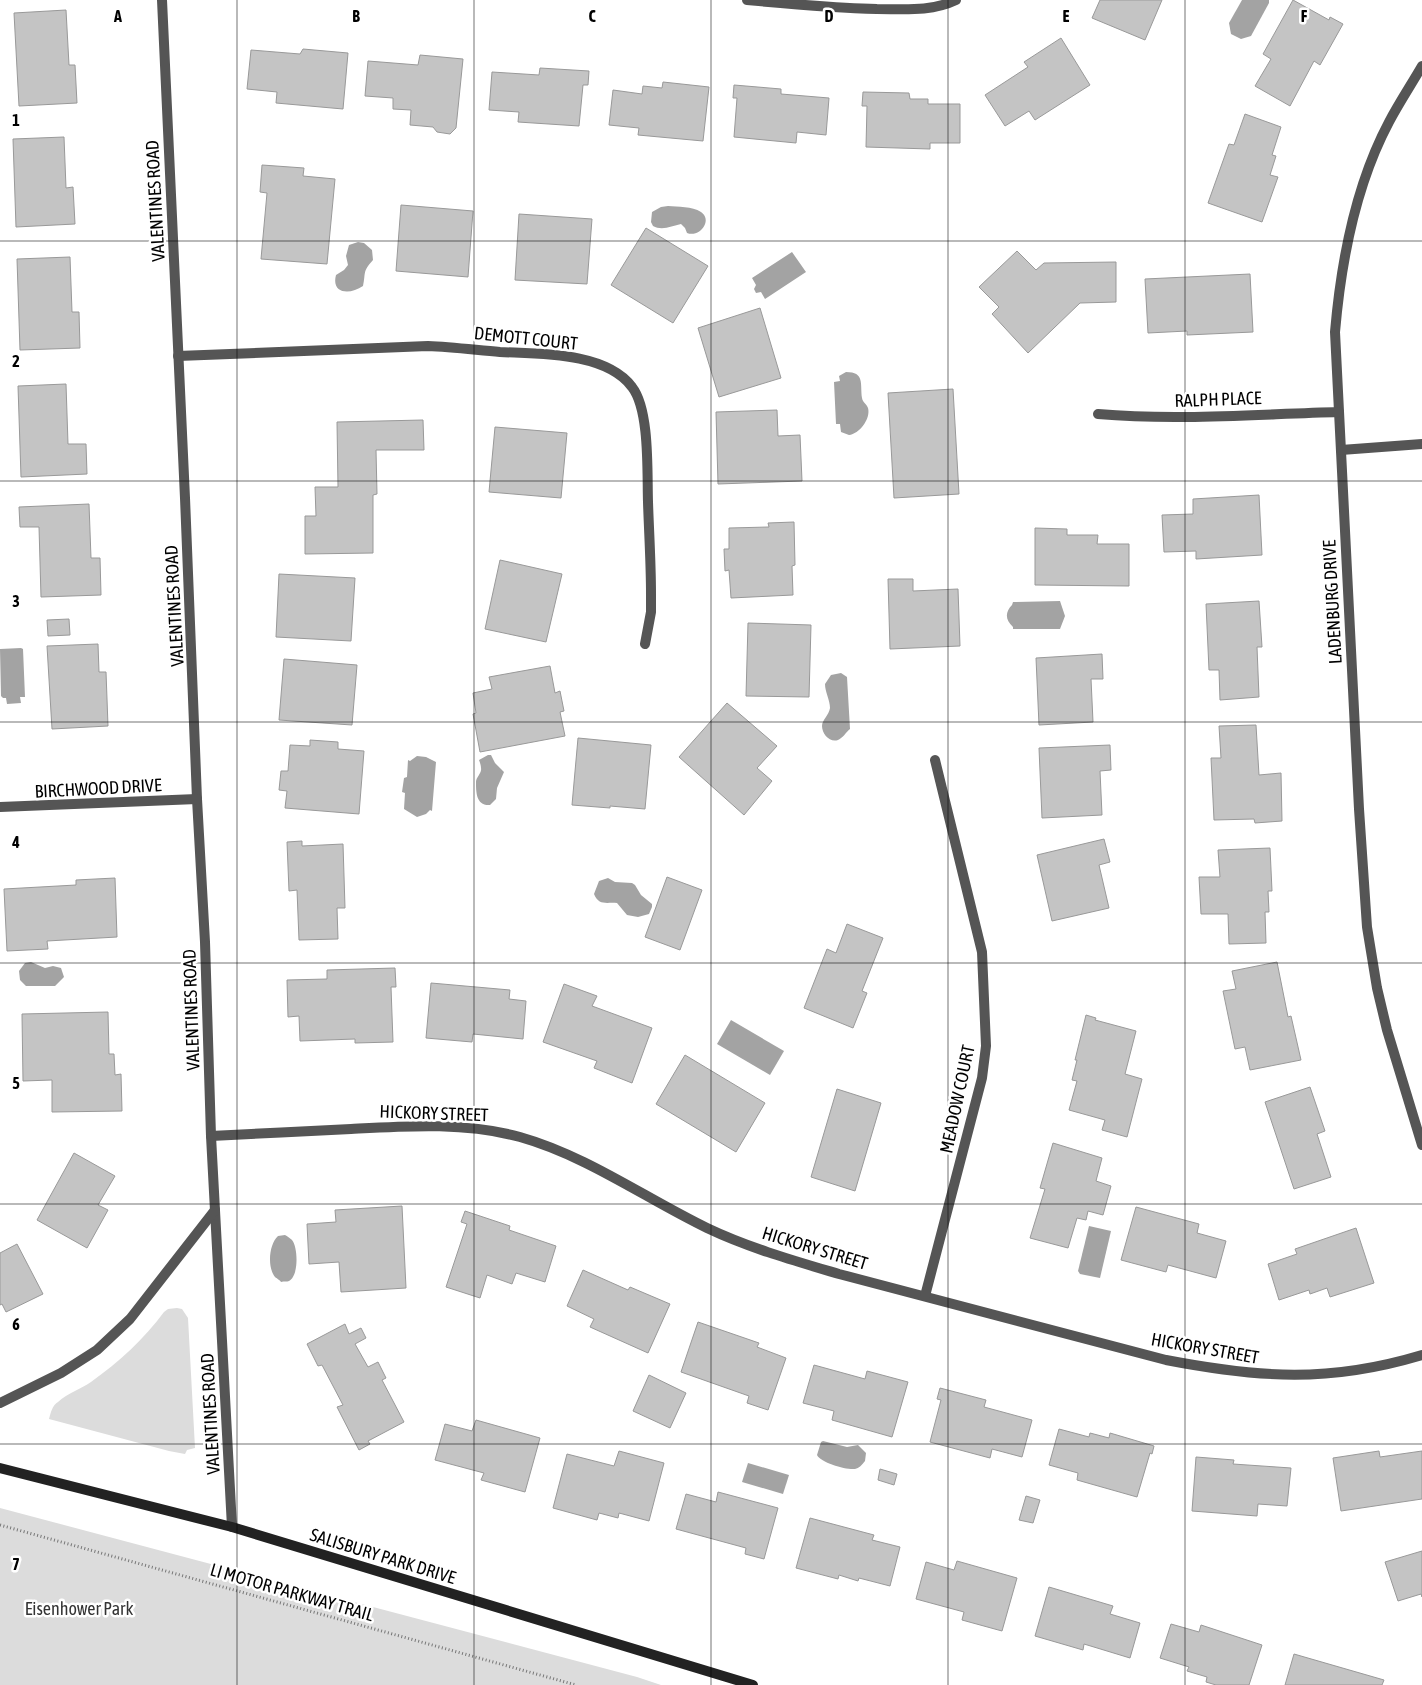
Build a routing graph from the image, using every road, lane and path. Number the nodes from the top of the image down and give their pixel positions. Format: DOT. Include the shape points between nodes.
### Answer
graph roads {
  1 [pos="162,0"];
  2 [pos="746,0"];
  3 [pos="956,0"];
  4 [pos="1422,66"];
  5 [pos="178,356"];
  6 [pos="1339,412"];
  7 [pos="1098,414"];
  8 [pos="1422,444"];
  9 [pos="1341,450"];
  10 [pos="645,644"];
  11 [pos="935,760"];
  12 [pos="197,799"];
  13 [pos="0,807"];
  14 [pos="211,1136"];
  15 [pos="1422,1145"];
  16 [pos="215,1210"];
  17 [pos="925,1296"];
  18 [pos="1422,1354"];
  19 [pos="0,1403"];
  20 [pos="0,1468"];
  21 [pos="0,1525"];
  22 [pos="232,1527"];
  23 [pos="576,1685"];
  24 [pos="753,1685"];
  1 -- 5 [label="street, VALENTINES ROAD"];
  2 -- 3 [label="street" via="836,8 922,10"];
  4 -- 6 [label="street, LADENBURG DRIVE" via="1388,122 1351,226 1340,283 1336,332"];
  5 -- 10 [label="street, DEMOTT COURT" via="428,346 572,357 618,374 632,386 645,425 651,612"];
  5 -- 12 [label="street, VALENTINES ROAD"];
  6 -- 7 [label="street, RALPH PLACE" via="1161,417"];
  6 -- 9 [label="street, LADENBURG DRIVE"];
  8 -- 9 [label="street"];
  9 -- 15 [label="street, LADENBURG DRIVE" via="1367,927 1385,1021"];
  11 -- 17 [label="street, MEADOW COURT" via="982,952 986,1046 982,1078"];
  12 -- 13 [label="street, BIRCHWOOD DRIVE"];
  12 -- 14 [label="street, VALENTINES ROAD"];
  14 -- 16 [label="street, VALENTINES ROAD"];
  14 -- 17 [label="street, HICKORY STREET" via="420,1126 494,1131 521,1137 586,1162 724,1236 789,1260"];
  16 -- 19 [label="street" via="130,1319 97,1350 61,1373"];
  16 -- 22 [label="street, VALENTINES ROAD"];
  17 -- 18 [label="street, HICKORY STREET" via="1166,1360 1238,1372 1294,1376 1335,1373 1377,1367"];
  20 -- 22 [label="main road, SALISBURY PARK DRIVE"];
  21 -- 23 [label="path, LI MOTOR PARKWAY TRAIL"];
  22 -- 24 [label="main road, SALISBURY PARK DRIVE"];
}
